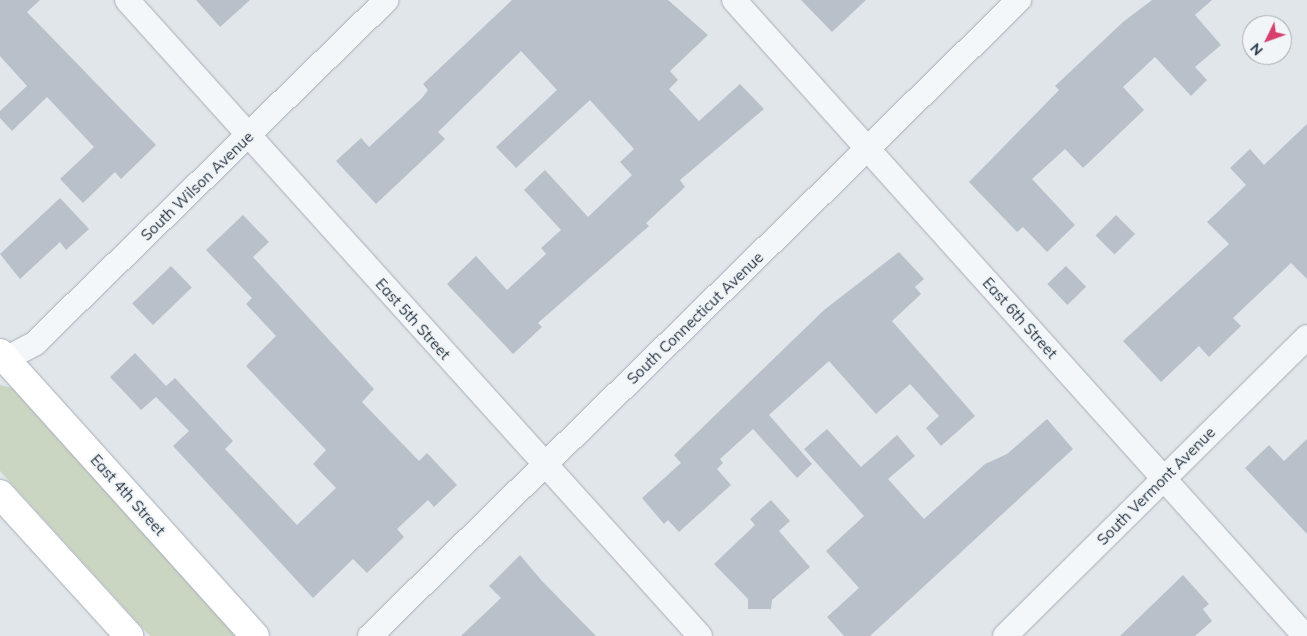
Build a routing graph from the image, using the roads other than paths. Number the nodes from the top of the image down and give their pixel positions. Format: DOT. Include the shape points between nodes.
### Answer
graph roads {
  1 [pos="126,0"];
  2 [pos="386,0"];
  3 [pos="734,0"];
  4 [pos="1019,0"];
  5 [pos="248,136"];
  6 [pos="868,148"];
  7 [pos="1307,337"];
  8 [pos="1,358"];
  9 [pos="546,464"];
  10 [pos="1164,479"];
  11 [pos="0,494"];
  12 [pos="129,636"];
  13 [pos="255,636"];
  14 [pos="370,636"];
  15 [pos="700,636"];
  16 [pos="1005,636"];
  17 [pos="1304,636"];
  1 -- 5 [label="street, East 5th Street"];
  2 -- 5 [label="street, South Wilson Avenue"];
  3 -- 6 [label="street, East 6th Street"];
  4 -- 6 [label="street, South Connecticut Avenue"];
  5 -- 8 [label="street, South Wilson Avenue" via="35,343"];
  5 -- 9 [label="street, East 5th Street"];
  6 -- 9 [label="street, South Connecticut Avenue"];
  6 -- 10 [label="street, East 6th Street"];
  7 -- 10 [label="street, South Vermont Avenue"];
  8 -- 13 [label="street, East 4th Street"];
  9 -- 14 [label="street, South Connecticut Avenue"];
  9 -- 15 [label="street, East 5th Street"];
  10 -- 16 [label="street, South Vermont Avenue"];
  10 -- 17 [label="street, East 6th Street"];
  11 -- 12 [label="street"];
}
